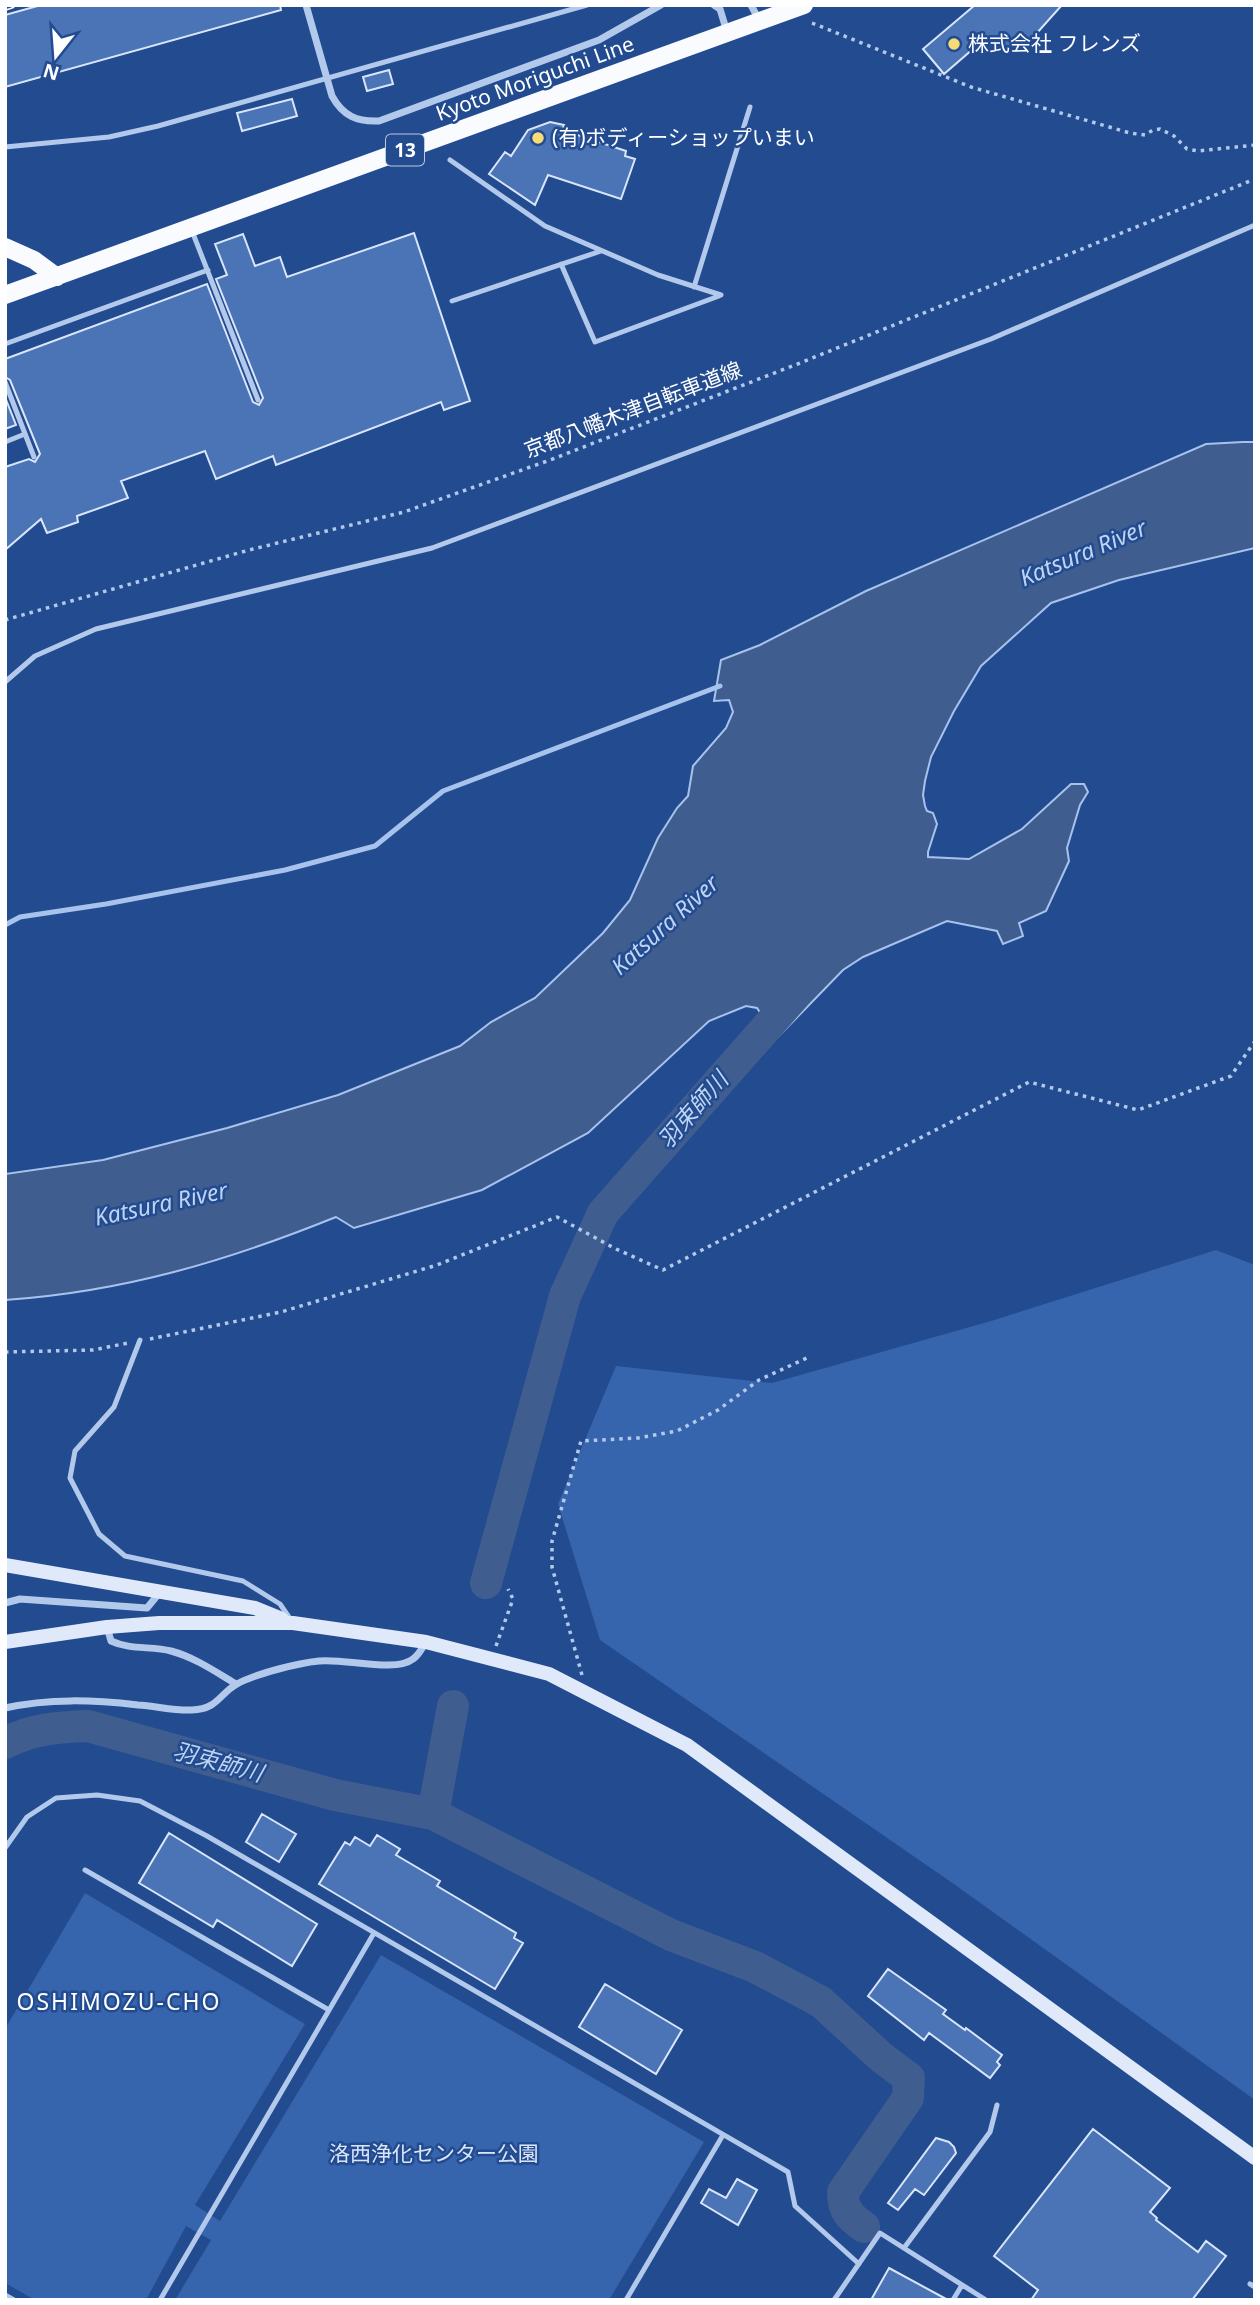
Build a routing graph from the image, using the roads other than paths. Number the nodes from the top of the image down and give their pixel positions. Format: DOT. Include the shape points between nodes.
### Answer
graph roads {
  1 [pos="306,5"];
  2 [pos="587,5"];
  3 [pos="661,5"];
  4 [pos="804,5"];
  5 [pos="717,7"];
  6 [pos="755,13"];
  7 [pos="728,33"];
  8 [pos="750,107"];
  9 [pos="5,147"];
  10 [pos="450,160"];
  11 [pos="1255,225"];
  12 [pos="191,228"];
  13 [pos="5,247"];
  14 [pos="603,250"];
  15 [pos="561,264"];
  16 [pos="208,270"];
  17 [pos="57,277"];
  18 [pos="694,287"];
  19 [pos="5,295"];
  20 [pos="452,302"];
  21 [pos="5,344"];
  22 [pos="5,382"];
  23 [pos="258,400"];
  24 [pos="25,434"];
  25 [pos="5,442"];
  26 [pos="34,457"];
  27 [pos="5,682"];
  28 [pos="140,1340"];
  29 [pos="5,1565"];
  30 [pos="161,1591"];
  31 [pos="5,1603"];
  32 [pos="293,1623"];
  33 [pos="107,1627"];
  34 [pos="426,1642"];
  35 [pos="5,1643"];
  36 [pos="236,1684"];
  37 [pos="5,1708"];
  38 [pos="5,1848"];
  39 [pos="85,1870"];
  40 [pos="374,1933"];
  41 [pos="329,2010"];
  42 [pos="997,2105"];
  43 [pos="723,2135"];
  44 [pos="1255,2158"];
  45 [pos="904,2248"];
  46 [pos="859,2264"];
  47 [pos="962,2285"];
  48 [pos="5,2295"];
  49 [pos="14,2300"];
  50 [pos="160,2300"];
  51 [pos="626,2300"];
  52 [pos="834,2300"];
  53 [pos="953,2300"];
  54 [pos="986,2300"];
  1 -- 3 [label="street, bridge" via="332,96 340,109 364,122 379,121 599,40"];
  2 -- 9 [label="lane" via="158,126 109,137"];
  4 -- 6 [label="main road, Kyoto Moriguchi Line / 13"];
  5 -- 7 [label="street"];
  6 -- 7 [label="main road, Kyoto Moriguchi Line / 13"];
  7 -- 12 [label="main road, Kyoto Moriguchi Line / 13"];
  8 -- 18 [label="lane"];
  10 -- 14 [label="lane" via="545,226"];
  11 -- 27 [label="lane" via="991,339 445,543 96,629 35,656"];
  12 -- 16 [label="lane"];
  12 -- 17 [label="main road, Kyoto Moriguchi Line / 13"];
  13 -- 17 [label="main road"];
  14 -- 15 [label="lane"];
  14 -- 18 [label="lane"];
  15 -- 18 [label="lane" via="595,342 721,295"];
  15 -- 20 [label="lane"];
  16 -- 21 [label="lane"];
  16 -- 23 [label="lane"];
  17 -- 19 [label="main road, Kyoto Moriguchi Line / 13"];
  22 -- 24 [label="lane"];
  24 -- 25 [label="lane"];
  24 -- 26 [label="lane"];
  28 -- 32 [label="lane" via="114,1407 75,1451 70,1478 99,1534 125,1556 243,1580 280,1604"];
  29 -- 30 [label="street"];
  30 -- 31 [label="street" via="147,1608 20,1599"];
  30 -- 32 [label="street" via="255,1608"];
  32 -- 33 [label="street" via="170,1622"];
  32 -- 34 [label="street"];
  33 -- 35 [label="street"];
  33 -- 36 [label="street" via="111,1641 122,1646 171,1651"];
  34 -- 36 [label="street" via="416,1658 394,1667 319,1661"];
  34 -- 44 [label="street" via="549,1674 687,1745"];
  36 -- 37 [label="street" via="218,1703 193,1710 52,1700"];
  38 -- 40 [label="lane" via="27,1817 56,1798 97,1795 140,1801"];
  39 -- 41 [label="lane"];
  40 -- 41 [label="lane"];
  40 -- 43 [label="lane"];
  41 -- 50 [label="lane"];
  42 -- 45 [label="lane" via="990,2133"];
  43 -- 46 [label="lane" via="788,2172 794,2206"];
  43 -- 51 [label="lane"];
  45 -- 46 [label="lane" via="880,2233"];
  45 -- 47 [label="lane"];
  46 -- 52 [label="lane"];
  47 -- 53 [label="lane"];
  47 -- 54 [label="lane"];
  48 -- 49 [label="lane"];
}
